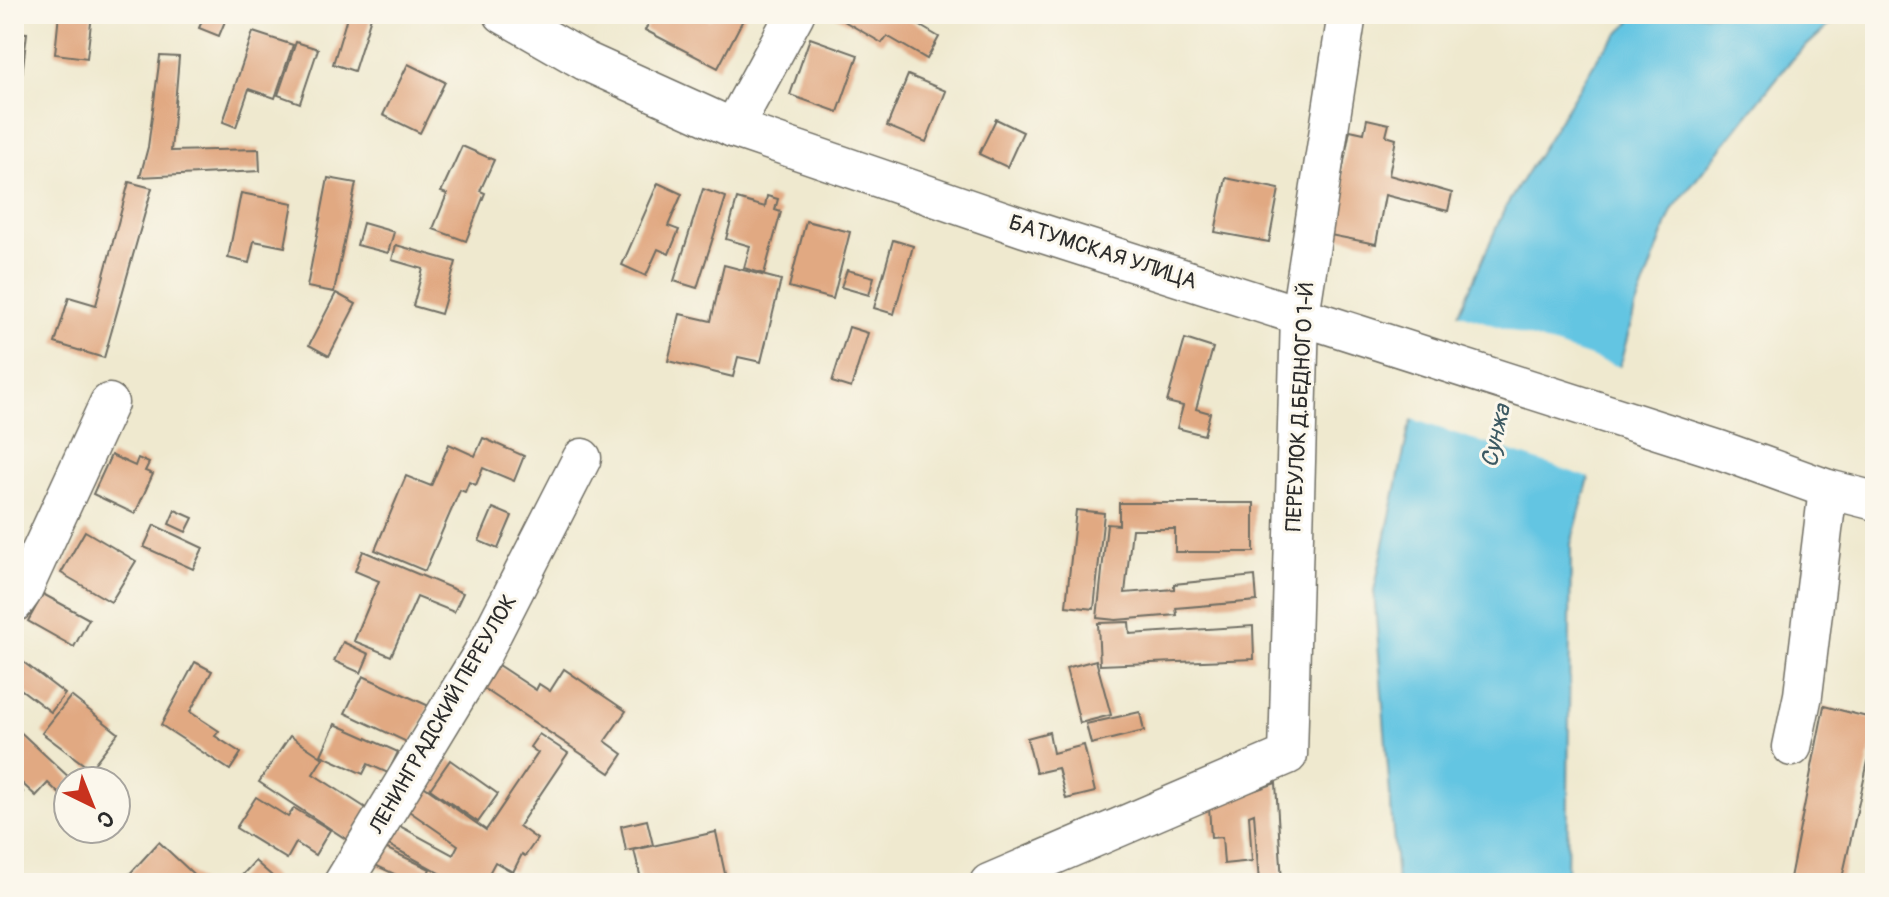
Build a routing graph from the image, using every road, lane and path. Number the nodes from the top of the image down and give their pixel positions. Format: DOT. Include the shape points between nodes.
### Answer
graph roads {
  1 [pos="503,14"];
  2 [pos="795,14"];
  3 [pos="1347,14"];
  4 [pos="733,128"];
  5 [pos="1300,315"];
  6 [pos="109,403"];
  7 [pos="582,458"];
  8 [pos="1828,489"];
  9 [pos="1875,501"];
  10 [pos="14,603"];
  11 [pos="1792,747"];
  12 [pos="343,883"];
  13 [pos="989,883"];
  1 -- 4 [label="street, БАТУМСКАЯ УЛИЦА" via="585,61"];
  2 -- 4 [label="street"];
  3 -- 5 [label="street, ПЕРЕУЛОК Д.БЕДНОГО 1-Й"];
  4 -- 5 [label="street, БАТУМСКАЯ УЛИЦА"];
  5 -- 8 [label="street, БАТУМСКАЯ УЛИЦА"];
  5 -- 13 [label="street, ПЕРЕУЛОК Д.БЕДНОГО 1-Й" via="1288,755"];
  6 -- 10 [label="street"];
  7 -- 12 [label="street, ЛЕНИНГРАДСКИЙ ПЕРЕУЛОК" via="482,654"];
  8 -- 9 [label="street, БАТУМСКАЯ УЛИЦА"];
  8 -- 11 [label="street"];
}
